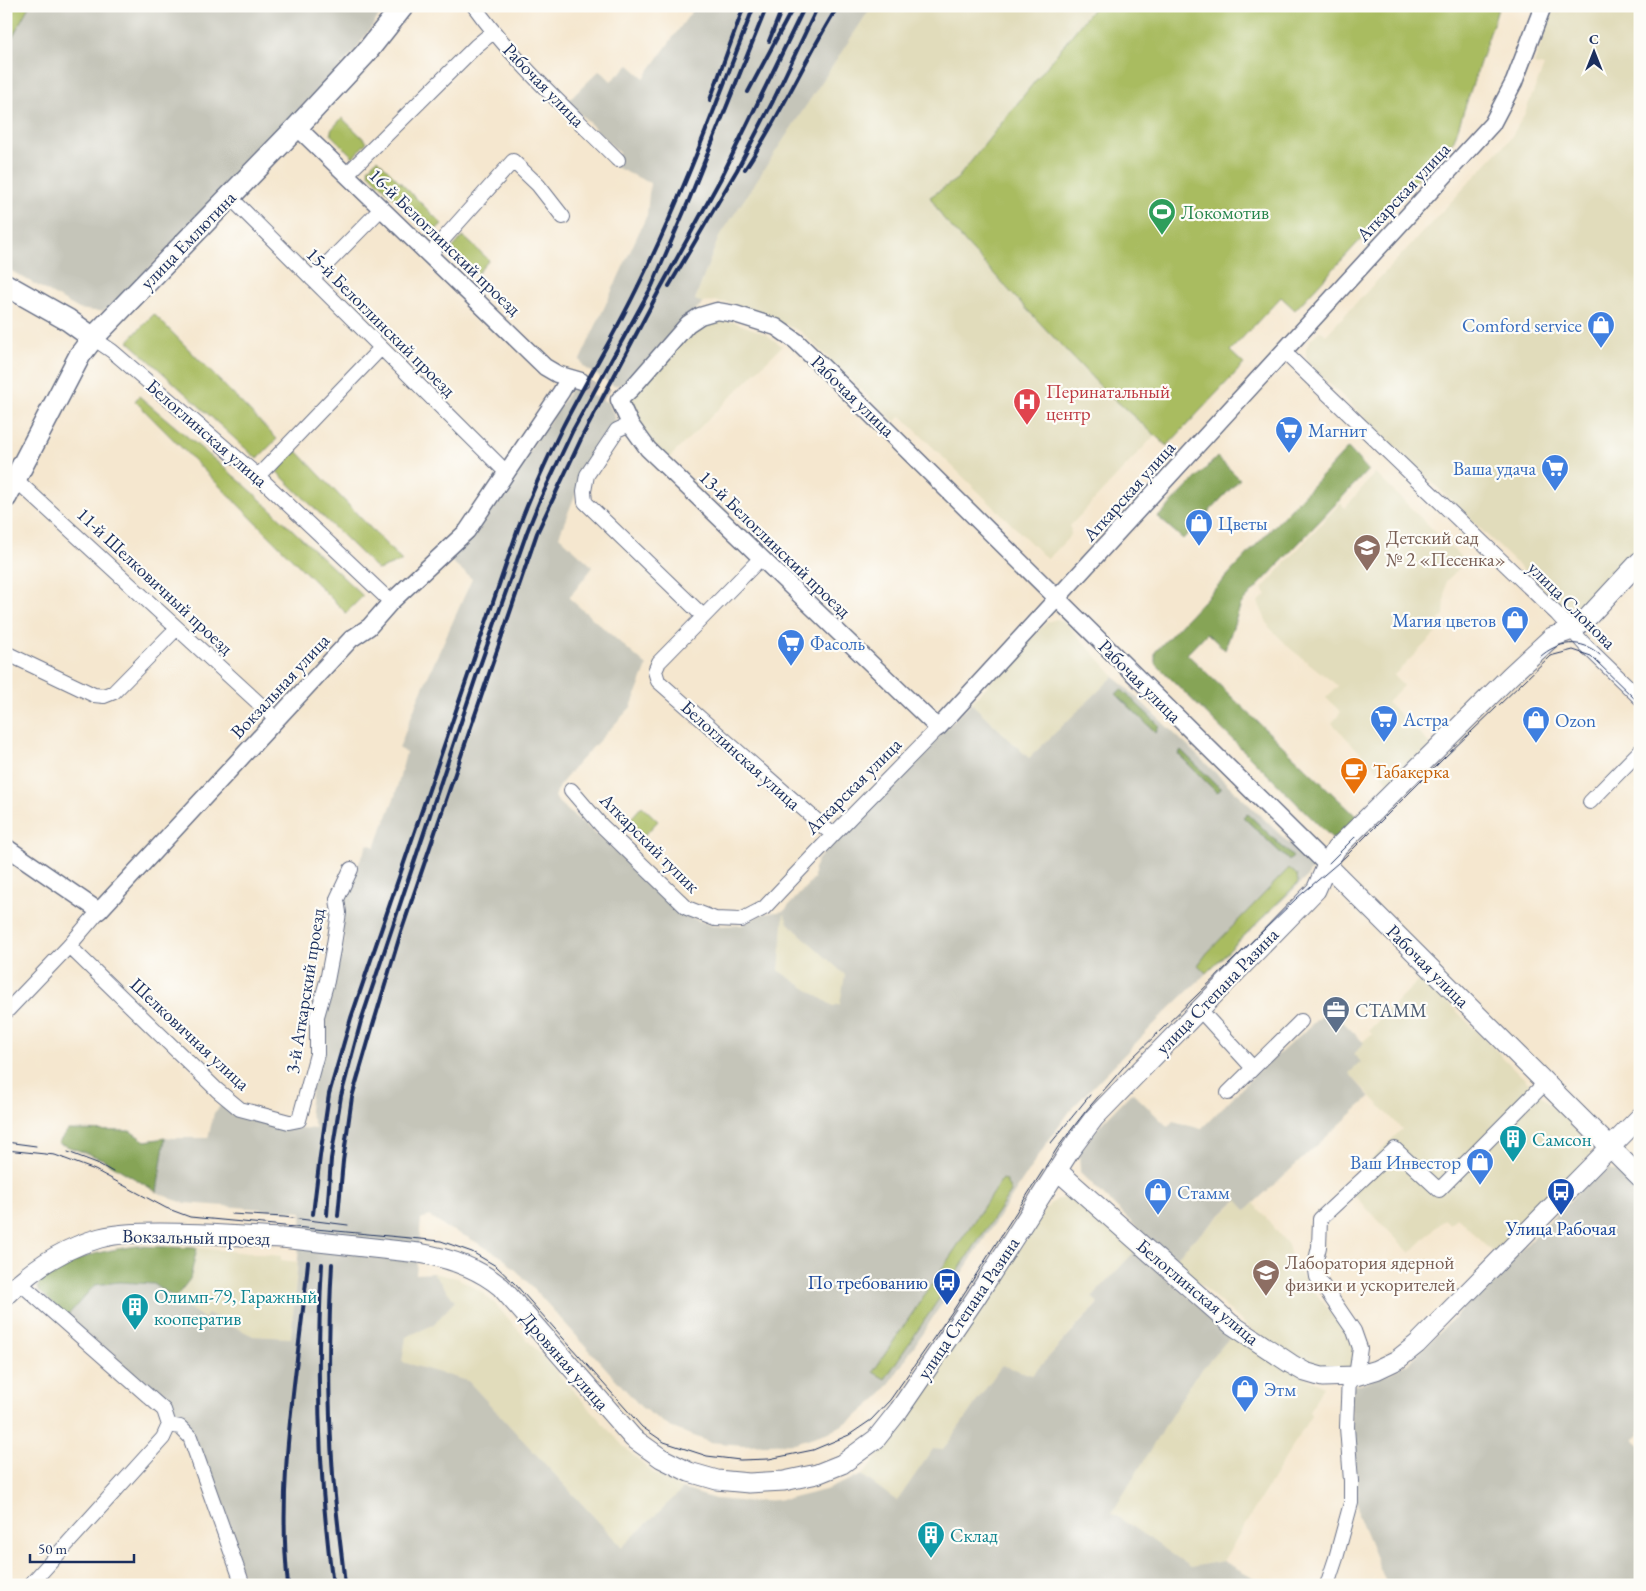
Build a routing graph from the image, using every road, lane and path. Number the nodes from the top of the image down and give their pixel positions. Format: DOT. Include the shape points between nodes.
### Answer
graph roads {
  1 [pos="403,6"];
  2 [pos="474,6"];
  3 [pos="1543,6"];
  4 [pos="493,32"];
  5 [pos="298,127"];
  6 [pos="618,160"];
  7 [pos="347,174"];
  8 [pos="230,197"];
  9 [pos="382,208"];
  10 [pos="563,217"];
  11 [pos="430,254"];
  12 [pos="312,279"];
  13 [pos="6,285"];
  14 [pos="93,338"];
  15 [pos="381,348"];
  16 [pos="1283,351"];
  17 [pos="575,380"];
  18 [pos="614,398"];
  19 [pos="630,424"];
  20 [pos="507,473"];
  21 [pos="258,476"];
  22 [pos="9,483"];
  23 [pos="761,558"];
  24 [pos="1640,561"];
  25 [pos="1057,599"];
  26 [pos="391,602"];
  27 [pos="703,616"];
  28 [pos="177,628"];
  29 [pos="1572,630"];
  30 [pos="6,653"];
  31 [pos="1640,698"];
  32 [pos="276,719"];
  33 [pos="938,728"];
  34 [pos="1640,751"];
  35 [pos="571,790"];
  36 [pos="1590,802"];
  37 [pos="832,835"];
  38 [pos="6,847"];
  39 [pos="1326,865"];
  40 [pos="351,869"];
  41 [pos="764,908"];
  42 [pos="99,910"];
  43 [pos="69,946"];
  44 [pos="1200,1010"];
  45 [pos="6,1012"];
  46 [pos="1301,1021"];
  47 [pos="1253,1068"];
  48 [pos="1545,1083"];
  49 [pos="1228,1093"];
  50 [pos="1640,1117"];
  51 [pos="300,1120"];
  52 [pos="1609,1148"];
  53 [pos="1058,1171"];
  54 [pos="1640,1177"];
  55 [pos="282,1238"];
  56 [pos="12,1289"];
  57 [pos="1352,1376"];
  58 [pos="169,1425"];
  59 [pos="842,1464"];
  60 [pos="30,1585"];
  61 [pos="243,1585"];
  62 [pos="1327,1585"];
  1 -- 5 [label="main road, улица Емлютина" via="365,54"];
  2 -- 4 [label="street, Рабочая улица"];
  3 -- 16 [label="street, Аткарская улица" via="1514,82 1492,124"];
  4 -- 6 [label="street, Рабочая улица"];
  4 -- 7 [label="street"];
  5 -- 7 [label="street, 16-й Белоглинский проезд"];
  5 -- 8 [label="main road, улица Емлютина"];
  7 -- 9 [label="street, 16-й Белоглинский проезд"];
  8 -- 12 [label="street, 15-й Белоглинский проезд"];
  8 -- 14 [label="main road, улица Емлютина"];
  9 -- 11 [label="street, 16-й Белоглинский проезд"];
  9 -- 12 [label="street"];
  10 -- 11 [label="street" via="538,185 513,161"];
  11 -- 17 [label="street, 16-й Белоглинский проезд" via="545,366"];
  12 -- 15 [label="street, 15-й Белоглинский проезд"];
  13 -- 14 [label="main road, Белоглинская улица"];
  14 -- 21 [label="street, Белоглинская улица"];
  14 -- 22 [label="main road, улица Емлютина" via="80,355"];
  15 -- 20 [label="street, 15-й Белоглинский проезд"];
  15 -- 21 [label="street"];
  16 -- 25 [label="street, Аткарская улица"];
  16 -- 29 [label="street, улица Слонова"];
  17 -- 20 [label="street, Вокзальная улица" via="562,392"];
  18 -- 19 [label="street, 13-й Белоглинский проезд"];
  18 -- 25 [label="street, Рабочая улица" via="700,316 717,311 776,327 809,353"];
  19 -- 23 [label="street, 13-й Белоглинский проезд" via="648,449"];
  19 -- 27 [label="street" via="616,430 587,475 585,502"];
  20 -- 26 [label="street, Вокзальная улица" via="467,531"];
  21 -- 26 [label="street, Белоглинская улица"];
  22 -- 28 [label="street, 11-й Шелковичный проезд"];
  23 -- 27 [label="street"];
  23 -- 33 [label="street, 13-й Белоглинский проезд"];
  24 -- 29 [label="main road, улица Степана Разина"];
  25 -- 33 [label="street, Аткарская улица"];
  25 -- 39 [label="street, Рабочая улица"];
  26 -- 32 [label="street, Вокзальная улица" via="369,627 350,639"];
  27 -- 37 [label="street, Белоглинская улица" via="659,662 655,671 658,681"];
  28 -- 30 [label="street" via="114,692 104,696 94,695"];
  28 -- 32 [label="street, 11-й Шелковичный проезд"];
  29 -- 31 [label="street, улица Слонова"];
  29 -- 39 [label="main road, улица Степана Разина" via="1552,637 1510,676 1336,849"];
  32 -- 42 [label="street, Вокзальная улица"];
  33 -- 37 [label="street, Аткарская улица"];
  34 -- 36 [label="street"];
  35 -- 41 [label="street, Аткарский тупик" via="601,825 687,908 715,919 741,920"];
  37 -- 41 [label="street, Аткарская улица"];
  38 -- 42 [label="street"];
  39 -- 44 [label="main road, улица Степана Разина" via="1316,890"];
  39 -- 48 [label="main road, Рабочая улица"];
  40 -- 51 [label="street, 3-й Аткарский проезд" via="337,899 339,913 334,944 317,1016 317,1054"];
  42 -- 43 [label="street, Вокзальная улица"];
  43 -- 45 [label="street, Вокзальная улица"];
  43 -- 51 [label="street, Шелковичная улица" via="217,1090 240,1108 289,1122"];
  44 -- 47 [label="street"];
  44 -- 53 [label="main road, улица Степана Разина" via="1094,1118"];
  46 -- 47 [label="street"];
  47 -- 49 [label="street"];
  48 -- 52 [label="main road, Рабочая улица"];
  48 -- 57 [label="street" via="1439,1190 1394,1149 1320,1219 1315,1264 1317,1277 1354,1331 1360,1348"];
  50 -- 52 [label="main road, Белоглинская улица"];
  52 -- 54 [label="main road, Рабочая улица"];
  52 -- 57 [label="main road, Белоглинская улица" via="1417,1344 1397,1360"];
  53 -- 57 [label="main road, Белоглинская улица" via="1249,1337 1305,1372 1322,1377"];
  53 -- 59 [label="main road, улица Степана Разина" via="899,1410 876,1439"];
  55 -- 56 [label="main road, Вокзальный проезд" via="185,1233 134,1233 101,1238 49,1260"];
  55 -- 59 [label="main road, Дровяная улица, bridge" via="419,1253 458,1262 488,1276 633,1438 661,1458 689,1472 717,1480 784,1481 817,1474"];
  56 -- 58 [label="street" via="164,1410"];
  57 -- 62 [label="street" via="1347,1427 1351,1503"];
  58 -- 60 [label="street" via="164,1438"];
  58 -- 61 [label="street" via="180,1427 190,1436"];
}
